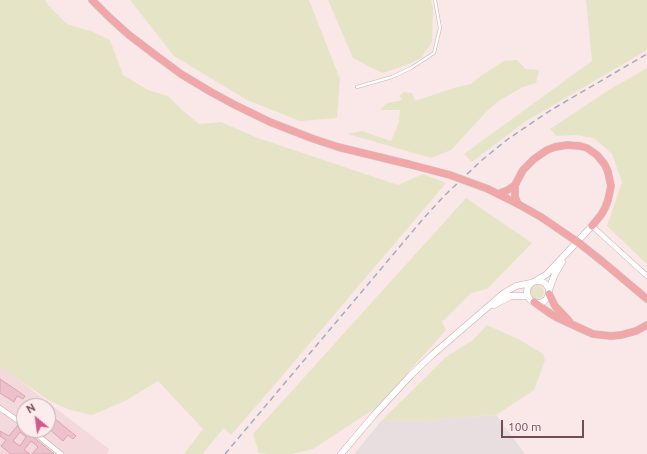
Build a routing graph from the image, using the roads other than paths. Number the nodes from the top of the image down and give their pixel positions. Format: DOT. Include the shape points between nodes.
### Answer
graph roads {
  1 [pos="92,0"];
  2 [pos="435,0"];
  3 [pos="357,87"];
  4 [pos="515,185"];
  5 [pos="498,194"];
  6 [pos="518,204"];
  7 [pos="592,226"];
  8 [pos="568,252"];
  9 [pos="647,276"];
  10 [pos="534,281"];
  11 [pos="549,292"];
  12 [pos="527,296"];
  13 [pos="647,299"];
  14 [pos="534,302"];
  15 [pos="484,311"];
  16 [pos="646,324"];
  17 [pos="575,326"];
  18 [pos="0,408"];
  19 [pos="16,419"];
  20 [pos="41,438"];
  21 [pos="61,454"];
  22 [pos="342,454"];
  1 -- 5 [label="main road, bridge" via="129,34 187,77 270,122 338,146 450,175"];
  2 -- 3 [label="lane" via="440,28 434,53 392,77"];
  4 -- 5 [label="main road"];
  4 -- 6 [label="main road"];
  4 -- 7 [label="main road" via="523,170 534,158 547,150 567,145 587,148 598,155 605,165 611,186 605,208"];
  5 -- 6 [label="main road"];
  6 -- 13 [label="main road, bridge" via="579,243"];
  7 -- 8 [label="street"];
  7 -- 9 [label="street"];
  8 -- 10 [label="street" via="547,274"];
  8 -- 11 [label="street"];
  10 -- 11 [label="street" via="545,282"];
  10 -- 12 [label="street" via="527,289"];
  10 -- 15 [label="street" via="516,286 504,293"];
  11 -- 14 [label="street" via="547,298 541,302"];
  11 -- 17 [label="main road" via="555,306"];
  12 -- 14 [label="street"];
  12 -- 15 [label="street" via="511,296"];
  14 -- 17 [label="main road"];
  15 -- 22 [label="street" via="411,375"];
  16 -- 17 [label="main road" via="628,334 611,336 593,334"];
  18 -- 19 [label="street"];
  20 -- 21 [label="street"];
}
